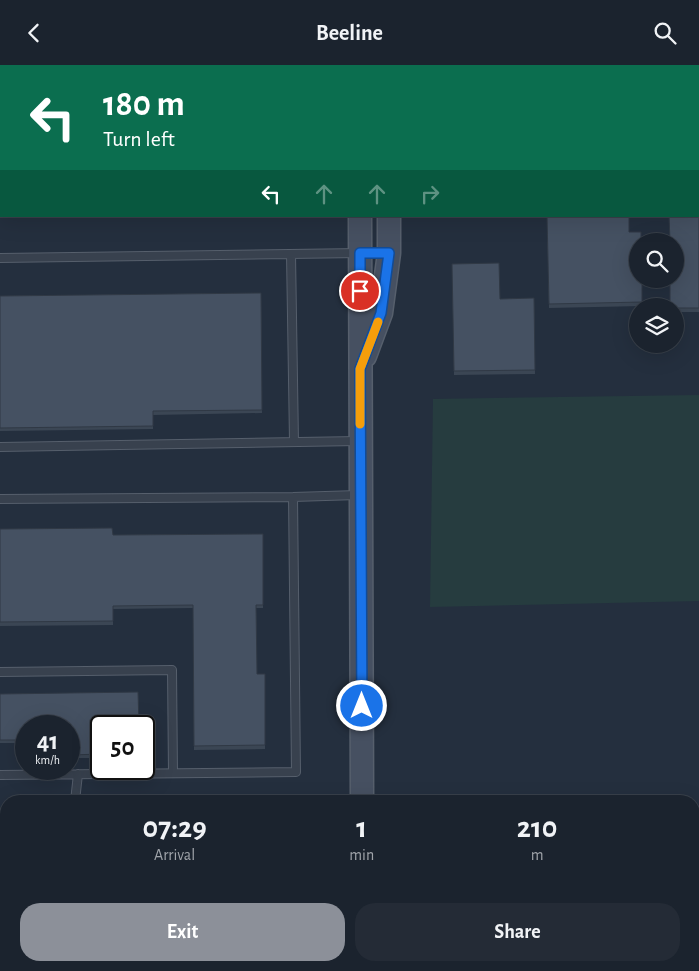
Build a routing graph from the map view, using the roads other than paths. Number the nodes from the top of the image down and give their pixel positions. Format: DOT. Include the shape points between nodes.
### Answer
graph roads {
  1 [pos="360,217"];
  2 [pos="389,217"];
  3 [pos="360,253"];
  4 [pos="389,253"];
  5 [pos="291,254"];
  6 [pos="0,258"];
  7 [pos="360,369"];
  8 [pos="360,441"];
  9 [pos="294,442"];
  10 [pos="0,447"];
  11 [pos="360,495"];
  12 [pos="293,497"];
  13 [pos="0,499"];
  14 [pos="0,672"];
  15 [pos="174,773"];
  16 [pos="80,774"];
  17 [pos="0,775"];
  18 [pos="15,775"];
  19 [pos="77,780"];
  20 [pos="76,795"];
  21 [pos="362,795"];
  1 -- 3 [label="main road"];
  2 -- 4 [label="main road"];
  3 -- 4 [label="lane"];
  3 -- 5 [label="lane"];
  3 -- 7 [label="main road"];
  4 -- 7 [label="main road" via="381,313"];
  5 -- 6 [label="lane"];
  5 -- 9 [label="lane"];
  7 -- 8 [label="main road"];
  8 -- 9 [label="lane"];
  8 -- 11 [label="main road"];
  9 -- 10 [label="lane"];
  11 -- 12 [label="lane"];
  11 -- 21 [label="main road"];
  12 -- 13 [label="lane"];
  12 -- 15 [label="lane" via="296,772"];
  14 -- 15 [label="lane" via="172,669"];
  15 -- 16 [label="lane"];
  17 -- 18 [label="lane"];
  19 -- 20 [label="lane"];
}
